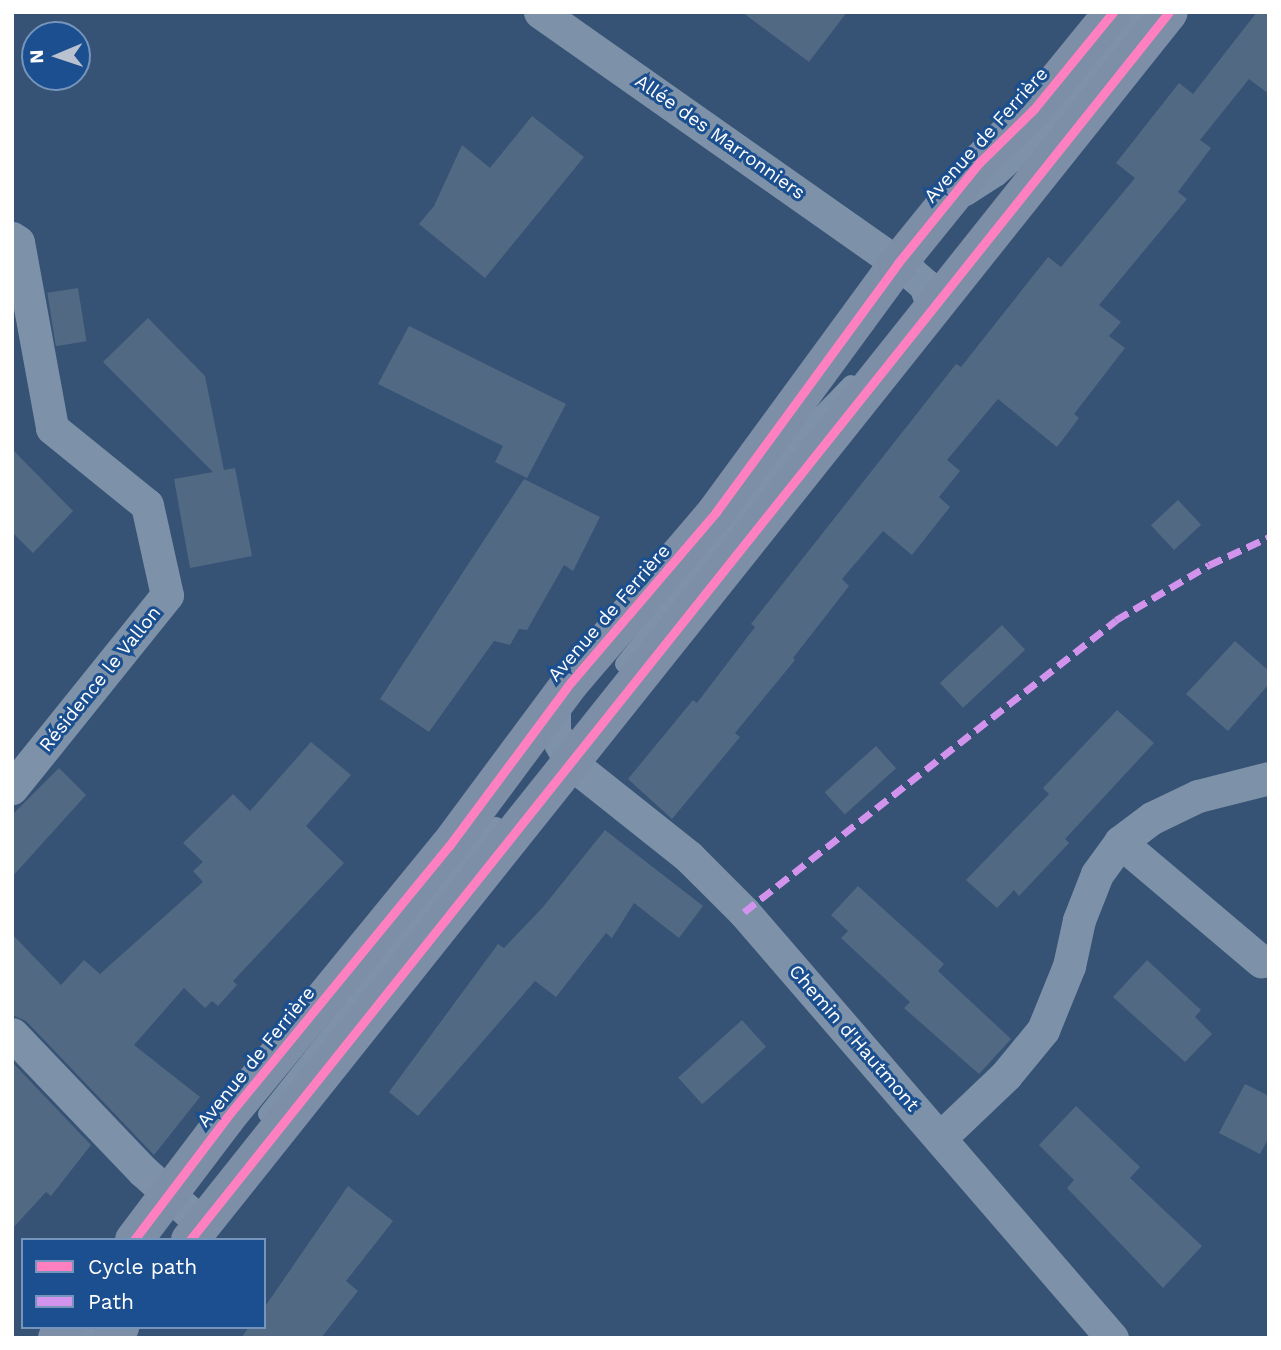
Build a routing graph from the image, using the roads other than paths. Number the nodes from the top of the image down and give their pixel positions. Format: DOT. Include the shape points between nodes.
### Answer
graph roads {
  1 [pos="541,12"];
  2 [pos="1113,12"];
  3 [pos="1142,12"];
  4 [pos="1169,12"];
  5 [pos="937,216"];
  6 [pos="12,237"];
  7 [pos="967,265"];
  8 [pos="905,268"];
  9 [pos="933,307"];
  10 [pos="554,704"];
  11 [pos="561,756"];
  12 [pos="502,773"];
  13 [pos="1269,778"];
  14 [pos="12,788"];
  15 [pos="1120,842"];
  16 [pos="1261,961"];
  17 [pos="12,1034"];
  18 [pos="941,1137"];
  19 [pos="150,1211"];
  20 [pos="203,1224"];
  21 [pos="1112,1338"];
  1 -- 8 [label="street, Allée des Marronniers"];
  2 -- 5 [label="main road, Avenue de Ferrière" via="1034,109 979,163"];
  3 -- 5 [label="lane" via="1038,141 998,177"];
  4 -- 7 [label="main road"];
  5 -- 8 [label="main road, Avenue de Ferrière"];
  6 -- 14 [label="street, Résidence le Vallon" via="18,242 52,428 147,505 167,595"];
  7 -- 8 [label="street" via="931,277"];
  7 -- 9 [label="main road"];
  8 -- 9 [label="street, Allée des Marronniers" via="925,285"];
  8 -- 10 [label="main road, Avenue de Ferrière" via="716,512"];
  9 -- 11 [label="main road"];
  10 -- 11 [label="street"];
  10 -- 12 [label="main road, Avenue de Ferrière"];
  11 -- 12 [label="street" via="527,760"];
  11 -- 18 [label="street, Chemin d'Hautmont" via="689,858 744,912"];
  11 -- 20 [label="main road"];
  12 -- 19 [label="main road, Avenue de Ferrière"];
  13 -- 15 [label="street" via="1198,796 1152,818"];
  15 -- 16 [label="street"];
  15 -- 18 [label="street" via="1097,874 1079,920 1069,966 1042,1030 1006,1075"];
  17 -- 19 [label="street"];
  18 -- 21 [label="street, Chemin d'Hautmont"];
  19 -- 20 [label="street"];
}
